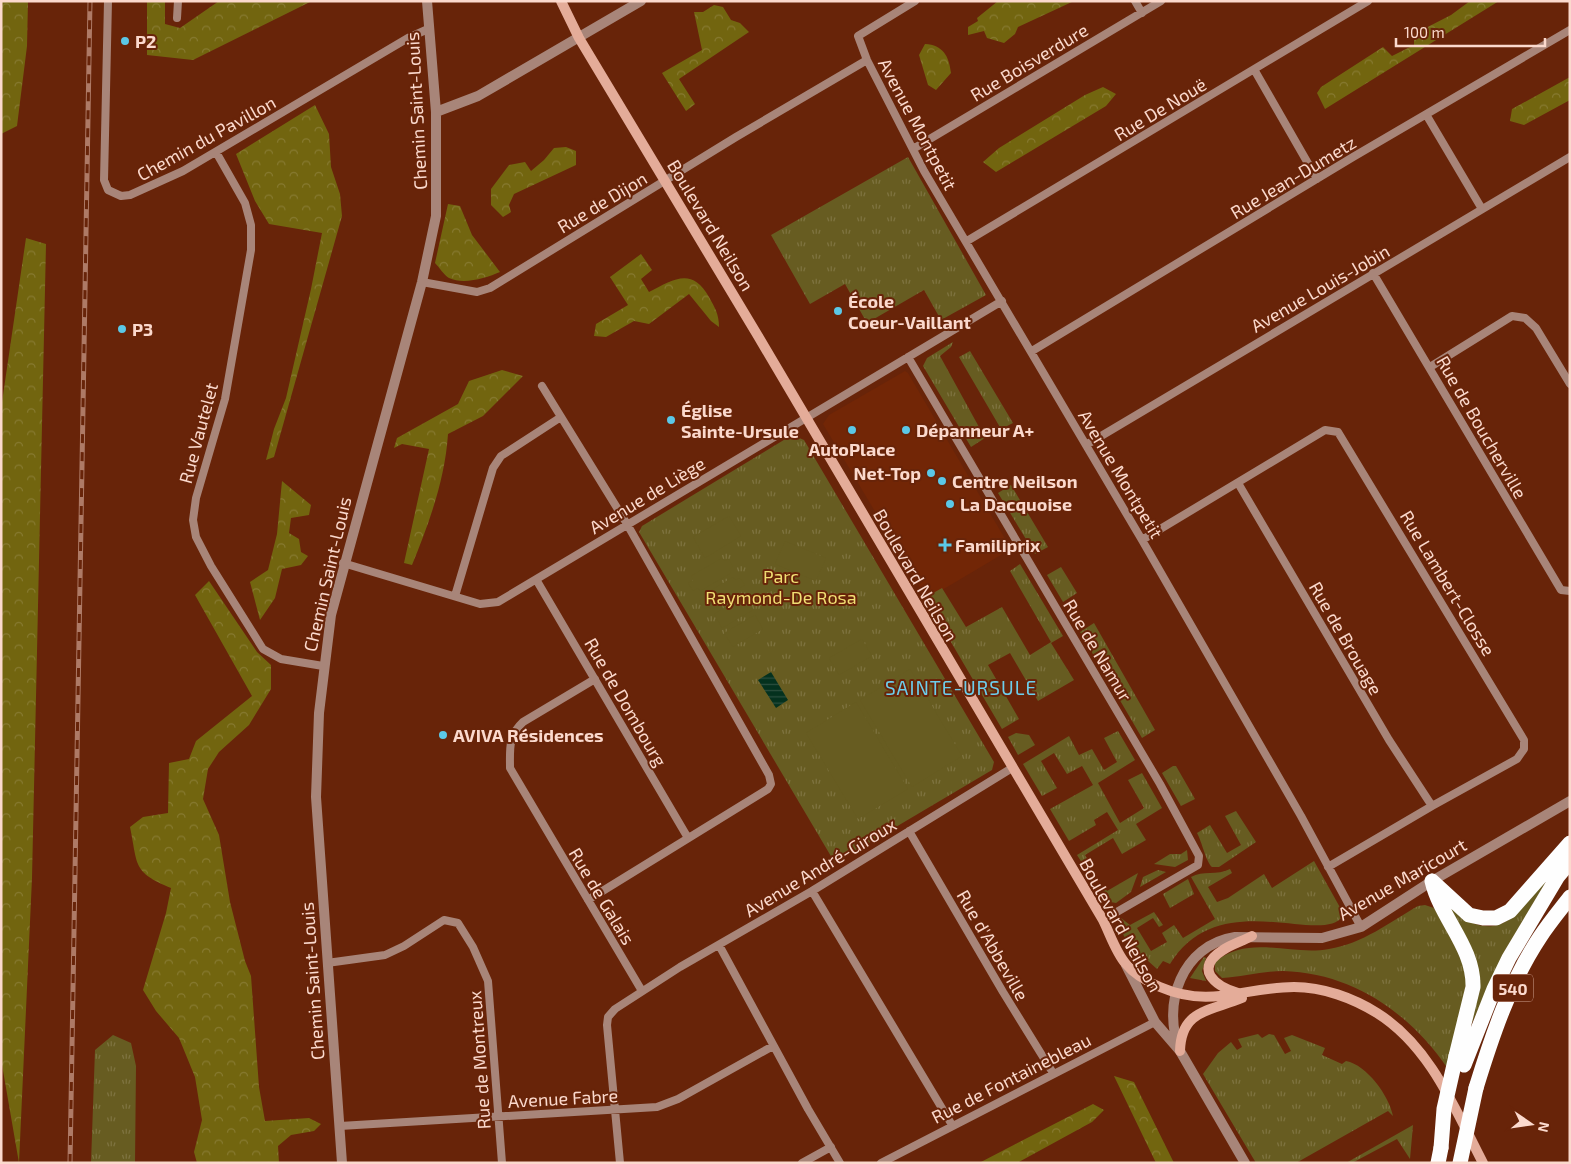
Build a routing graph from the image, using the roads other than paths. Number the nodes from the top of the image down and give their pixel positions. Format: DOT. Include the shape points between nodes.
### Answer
graph roads {
  1 [pos="108,1"];
  2 [pos="178,1"];
  3 [pos="427,1"];
  4 [pos="561,1"];
  5 [pos="641,1"];
  6 [pos="915,1"];
  7 [pos="1136,1"];
  8 [pos="1161,1"];
  9 [pos="1368,1"];
  10 [pos="1142,12"];
  11 [pos="177,18"];
  12 [pos="428,29"];
  13 [pos="1570,30"];
  14 [pos="579,38"];
  15 [pos="867,60"];
  16 [pos="1255,71"];
  17 [pos="436,112"];
  18 [pos="1426,116"];
  19 [pos="913,149"];
  20 [pos="216,152"];
  21 [pos="1569,158"];
  22 [pos="1317,179"];
  23 [pos="666,181"];
  24 [pos="1482,209"];
  25 [pos="967,241"];
  26 [pos="1373,273"];
  27 [pos="422,282"];
  28 [pos="1002,301"];
  29 [pos="1032,351"];
  30 [pos="908,357"];
  31 [pos="1430,367"];
  32 [pos="1570,384"];
  33 [pos="542,386"];
  34 [pos="561,417"];
  35 [pos="805,417"];
  36 [pos="1086,445"];
  37 [pos="1238,484"];
  38 [pos="626,524"];
  39 [pos="1142,540"];
  40 [pos="343,563"];
  41 [pos="537,581"];
  42 [pos="1569,592"];
  43 [pos="455,596"];
  44 [pos="323,666"];
  45 [pos="595,679"];
  46 [pos="1012,768"];
  47 [pos="1570,801"];
  48 [pos="1432,806"];
  49 [pos="909,831"];
  50 [pos="688,838"];
  51 [pos="1570,843"];
  52 [pos="1570,862"];
  53 [pos="1328,868"];
  54 [pos="1432,881"];
  55 [pos="812,891"];
  56 [pos="1570,897"];
  57 [pos="588,900"];
  58 [pos="1103,920"];
  59 [pos="1360,926"];
  60 [pos="1252,936"];
  61 [pos="719,945"];
  62 [pos="327,963"];
  63 [pos="1125,964"];
  64 [pos="642,991"];
  65 [pos="1257,992"];
  66 [pos="1177,994"];
  67 [pos="1155,1022"];
  68 [pos="773,1046"];
  69 [pos="1180,1051"];
  70 [pos="1460,1060"];
  71 [pos="1053,1073"];
  72 [pos="615,1110"];
  73 [pos="498,1116"];
  74 [pos="952,1125"];
  75 [pos="340,1126"];
  76 [pos="831,1147"];
  77 [pos="1440,1155"];
  78 [pos="342,1163"];
  79 [pos="502,1163"];
  80 [pos="620,1163"];
  81 [pos="802,1163"];
  82 [pos="840,1163"];
  83 [pos="881,1163"];
  84 [pos="1245,1163"];
  85 [pos="1460,1163"];
  86 [pos="1483,1163"];
  1 -- 20 [label="street, Chemin du Pavillon" via="104,180 108,190 121,196 141,192"];
  2 -- 11 [label="street"];
  3 -- 12 [label="street, Chemin Saint-Louis"];
  4 -- 14 [label="main road, Boulevard Neilson"];
  5 -- 14 [label="street"];
  6 -- 15 [label="street, Avenue Montpetit" via="858,36"];
  7 -- 10 [label="street"];
  8 -- 10 [label="street, Rue Boisverdure"];
  9 -- 16 [label="street, Rue De Nouë"];
  10 -- 19 [label="street, Rue Boisverdure"];
  12 -- 17 [label="street, Chemin Saint-Louis"];
  12 -- 20 [label="street, Chemin du Pavillon"];
  13 -- 18 [label="street, Rue Jean-Dumetz"];
  14 -- 17 [label="street" via="478,96"];
  14 -- 23 [label="main road, Boulevard Neilson"];
  15 -- 19 [label="street, Avenue Montpetit"];
  15 -- 23 [label="street, Rue de Dijon"];
  16 -- 22 [label="street"];
  16 -- 25 [label="street, Rue De Nouë"];
  17 -- 27 [label="street, Chemin Saint-Louis" via="436,216"];
  18 -- 22 [label="street, Rue Jean-Dumetz"];
  18 -- 24 [label="street"];
  19 -- 25 [label="street, Avenue Montpetit"];
  20 -- 44 [label="street, Rue Vautelet" via="245,203 251,225 251,250 225,399 196,498 193,520 196,537 263,649 281,659"];
  21 -- 24 [label="street, Avenue Louis-Jobin"];
  22 -- 29 [label="street, Rue Jean-Dumetz"];
  23 -- 27 [label="street, Rue de Dijon" via="490,288 477,292"];
  23 -- 35 [label="main road, Boulevard Neilson"];
  24 -- 26 [label="street, Avenue Louis-Jobin"];
  25 -- 28 [label="street, Avenue Montpetit"];
  26 -- 31 [label="street, Rue de Boucherville"];
  26 -- 36 [label="street, Avenue Louis-Jobin"];
  27 -- 40 [label="street, Chemin Saint-Louis"];
  28 -- 29 [label="street, Avenue Montpetit"];
  28 -- 30 [label="street, Avenue de Liège"];
  29 -- 36 [label="street, Avenue Montpetit"];
  30 -- 35 [label="street, Avenue de Liège"];
  30 -- 58 [label="street, Rue de Namur" via="1160,784 1199,856 1198,865"];
  31 -- 32 [label="street" via="1512,316 1525,318 1536,328"];
  31 -- 42 [label="street, Rue de Boucherville" via="1561,590"];
  33 -- 34 [label="street"];
  34 -- 38 [label="street"];
  34 -- 43 [label="street" via="501,456 493,468"];
  35 -- 38 [label="street, Avenue de Liège"];
  35 -- 46 [label="main road, Boulevard Neilson"];
  36 -- 39 [label="street, Avenue Montpetit"];
  37 -- 39 [label="street, Rue Lambert-Closse"];
  37 -- 48 [label="street, Rue de Brouage" via="1389,740"];
  37 -- 48 [label="street, Rue Lambert-Closse" via="1325,430 1332,430 1342,437 1408,546 1524,740 1524,749 1516,759"];
  38 -- 41 [label="street, Avenue de Liège"];
  38 -- 50 [label="street" via="770,775 768,789"];
  39 -- 53 [label="street, Avenue Montpetit"];
  40 -- 43 [label="street, Avenue de Liège"];
  40 -- 44 [label="street, Chemin Saint-Louis"];
  41 -- 43 [label="street, Avenue de Liège" via="508,598 490,604"];
  41 -- 45 [label="street, Rue de Dombourg"];
  44 -- 62 [label="street, Chemin Saint-Louis" via="316,797"];
  45 -- 50 [label="street, Rue de Dombourg"];
  45 -- 57 [label="street, Rue de Galais" via="514,730 510,756 510,768"];
  46 -- 49 [label="street, Avenue André-Giroux"];
  46 -- 58 [label="main road, Boulevard Neilson"];
  47 -- 54 [label="street, Avenue Maricourt"];
  48 -- 53 [label="street, Rue Lambert-Closse"];
  49 -- 55 [label="street, Avenue André-Giroux"];
  49 -- 71 [label="street, Rue d'Abbeville"];
  50 -- 57 [label="street"];
  51 -- 54 [label="highway" via="1510,911 1496,918 1469,914"];
  52 -- 70 [label="highway, 540" via="1508,958"];
  53 -- 59 [label="street, Avenue Montpetit"];
  54 -- 59 [label="street, Avenue Maricourt"];
  54 -- 70 [label="highway" via="1436,900 1465,950 1473,975"];
  55 -- 61 [label="street, Avenue André-Giroux"];
  55 -- 74 [label="street"];
  56 -- 85 [label="highway, 540, bridge" via="1524,964 1492,1037 1476,1088"];
  57 -- 64 [label="street, Rue de Galais"];
  58 -- 63 [label="main road, Boulevard Neilson"];
  59 -- 60 [label="street, Avenue Maricourt" via="1322,938"];
  60 -- 65 [label="main road" via="1215,957 1210,963 1209,974 1214,982 1227,990"];
  60 -- 66 [label="street, Avenue Maricourt" via="1223,939 1200,951 1182,974"];
  61 -- 64 [label="street, Avenue André-Giroux"];
  61 -- 68 [label="street"];
  62 -- 73 [label="street, Rue de Montreux" via="385,956 444,920 458,923 488,981"];
  62 -- 75 [label="street, Chemin Saint-Louis"];
  63 -- 66 [label="main road" via="1149,983"];
  63 -- 67 [label="street, Boulevard Neilson"];
  64 -- 72 [label="street" via="608,1017"];
  65 -- 66 [label="main road" via="1209,998"];
  65 -- 69 [label="main road" via="1208,1010 1189,1021 1181,1036"];
  65 -- 86 [label="main road" via="1295,987 1322,990 1350,1000 1386,1020 1409,1039 1431,1066"];
  66 -- 69 [label="street, Avenue Maricourt" via="1172,1027"];
  67 -- 69 [label="street, Boulevard Neilson"];
  67 -- 71 [label="street, Rue de Fontainebleau"];
  68 -- 72 [label="street, Avenue Fabre" via="668,1104"];
  68 -- 76 [label="street"];
  69 -- 84 [label="street, Boulevard Neilson"];
  70 -- 77 [label="highway, 540, bridge"];
  71 -- 74 [label="street, Rue de Fontainebleau"];
  72 -- 73 [label="street, Avenue Fabre"];
  72 -- 80 [label="street"];
  73 -- 75 [label="street, Avenue Fabre"];
  73 -- 79 [label="street, Rue de Montreux"];
  74 -- 83 [label="street, Rue de Fontainebleau"];
  75 -- 78 [label="street, Chemin Saint-Louis"];
  76 -- 81 [label="street"];
  76 -- 82 [label="street"];
}
